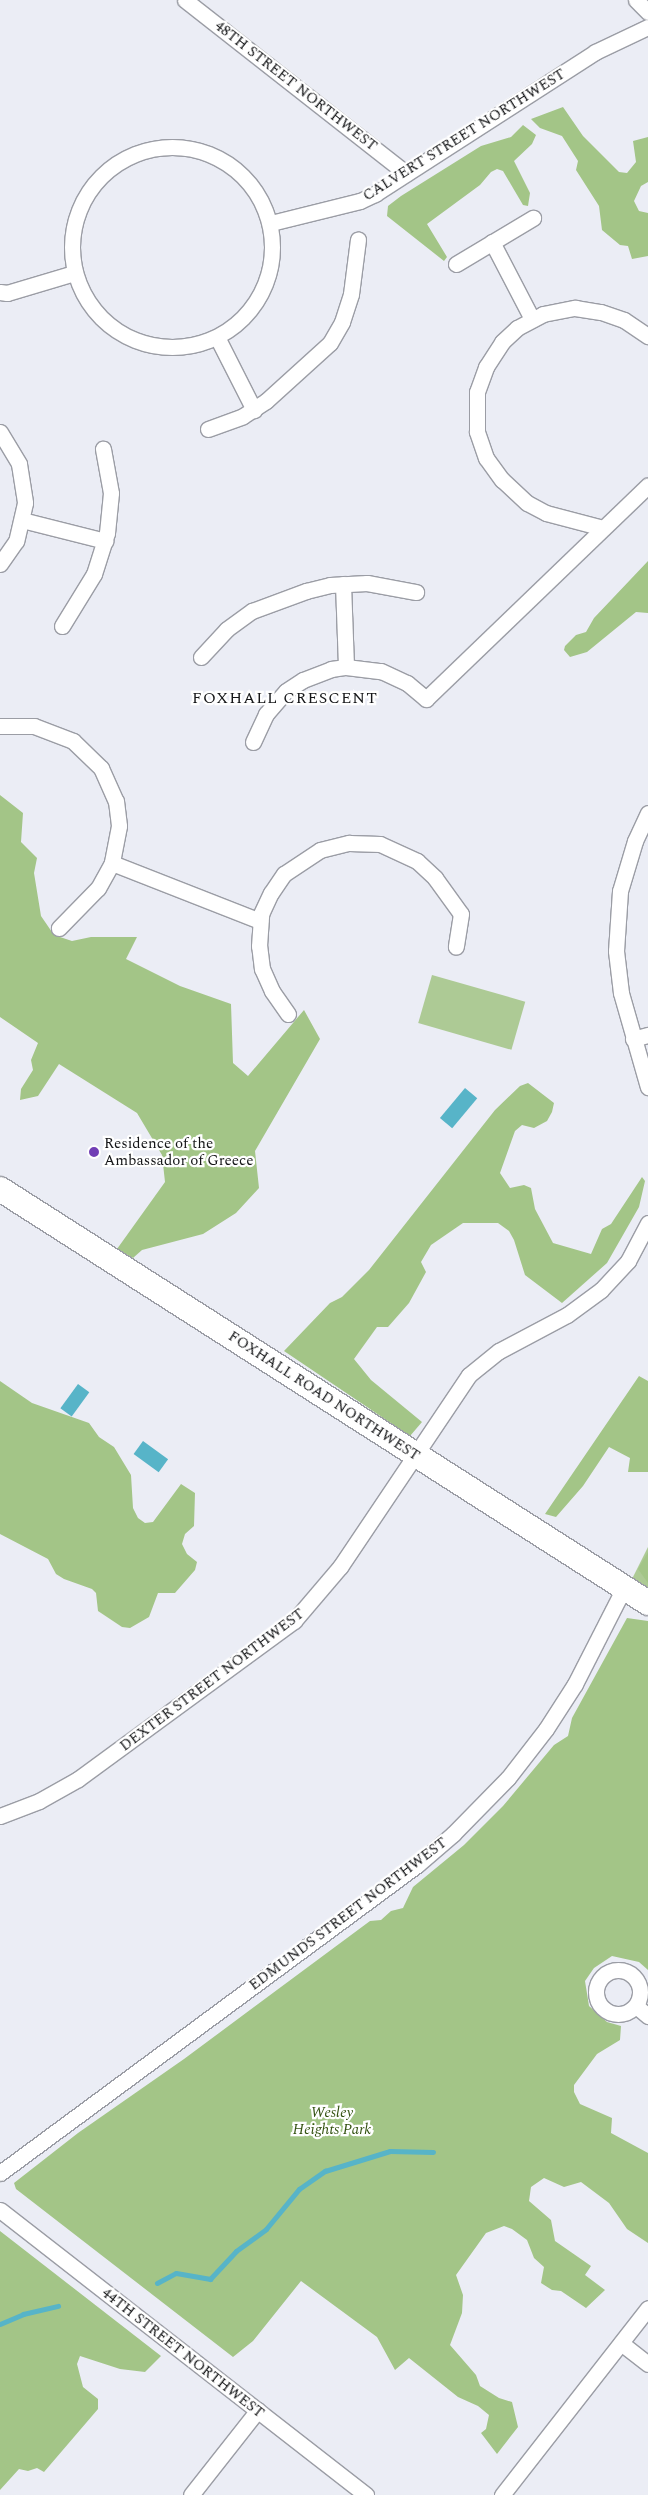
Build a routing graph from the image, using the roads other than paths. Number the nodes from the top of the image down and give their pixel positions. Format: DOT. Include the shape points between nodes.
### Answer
graph roads {
  1 [pos="185,0"];
  2 [pos="636,0"];
  3 [pos="648,12"];
  4 [pos="648,27"];
  5 [pos="406,173"];
  6 [pos="532,218"];
  7 [pos="271,223"];
  8 [pos="358,239"];
  9 [pos="492,242"];
  10 [pos="456,264"];
  11 [pos="74,273"];
  12 [pos="0,292"];
  13 [pos="532,319"];
  14 [pos="648,336"];
  15 [pos="217,337"];
  16 [pos="254,410"];
  17 [pos="208,429"];
  18 [pos="0,432"];
  19 [pos="104,449"];
  20 [pos="648,486"];
  21 [pos="22,520"];
  22 [pos="604,528"];
  23 [pos="105,541"];
  24 [pos="0,564"];
  25 [pos="343,584"];
  26 [pos="416,592"];
  27 [pos="62,626"];
  28 [pos="201,657"];
  29 [pos="346,667"];
  30 [pos="0,726"];
  31 [pos="253,742"];
  32 [pos="648,813"];
  33 [pos="112,863"];
  34 [pos="260,921"];
  35 [pos="58,928"];
  36 [pos="456,948"];
  37 [pos="288,1014"];
  38 [pos="641,1037"];
  39 [pos="648,1087"];
  40 [pos="0,1189"];
  41 [pos="648,1223"];
  42 [pos="414,1454"];
  43 [pos="624,1588"];
  44 [pos="648,1603"];
  45 [pos="0,1816"];
  46 [pos="636,2006"];
  47 [pos="648,2016"];
  48 [pos="0,2173"];
  49 [pos="0,2210"];
  50 [pos="648,2308"];
  51 [pos="621,2343"];
  52 [pos="648,2364"];
  53 [pos="258,2410"];
  54 [pos="191,2495"];
  55 [pos="366,2495"];
  56 [pos="502,2495"];
  1 -- 5 [label="street, 48TH STREET NORTHWEST"];
  2 -- 3 [label="street"];
  4 -- 5 [label="street, CALVERT STREET NORTHWEST" via="595,52"];
  5 -- 7 [label="street, CALVERT STREET NORTHWEST" via="360,201"];
  6 -- 9 [label="street"];
  7 -- 11 [label="street" via="252,185 222,160 179,146 148,149 111,167 82,202 72,234"];
  7 -- 15 [label="street" via="272,246 266,283 253,306"];
  8 -- 16 [label="street" via="352,287 334,336 298,376"];
  9 -- 10 [label="street"];
  9 -- 13 [label="street"];
  11 -- 12 [label="street"];
  11 -- 15 [label="street" via="93,309 123,335 170,347 197,345"];
  13 -- 14 [label="street" via="562,309 588,309 624,320"];
  13 -- 22 [label="street" via="502,342 486,367 475,406 481,445 502,480 527,503 556,517"];
  15 -- 16 [label="street"];
  16 -- 17 [label="street"];
  18 -- 21 [label="street" via="15,455 22,474"];
  19 -- 23 [label="street" via="111,493"];
  20 -- 22 [label="street"];
  21 -- 23 [label="street"];
  21 -- 24 [label="street" via="16,541"];
  22 -- 29 [label="street" via="426,699 390,674"];
  23 -- 27 [label="street" via="91,580"];
  25 -- 26 [label="street" via="380,584"];
  25 -- 28 [label="street" via="306,591 252,611 227,629"];
  25 -- 29 [label="street"];
  29 -- 31 [label="street" via="312,675 286,691 266,714"];
  30 -- 33 [label="street" via="22,725 54,732 73,741 95,761 110,785 118,810 118,835"];
  32 -- 38 [label="street" via="628,862 617,914 619,984"];
  33 -- 34 [label="street"];
  33 -- 35 [label="street" via="98,888"];
  34 -- 36 [label="street" via="274,887 305,857 341,844 380,844 417,861 455,904 462,920"];
  34 -- 37 [label="street" via="262,968 272,991"];
  38 -- 39 [label="street"];
  40 -- 42 [label="main road, FOXHALL ROAD NORTHWEST"];
  41 -- 42 [label="street, DEXTER STREET NORTHWEST" via="628,1261 601,1290 568,1315 499,1351 470,1375"];
  42 -- 43 [label="main road, FOXHALL ROAD NORTHWEST"];
  42 -- 45 [label="street, DEXTER STREET NORTHWEST" via="340,1567 294,1621 92,1770 39,1801"];
  43 -- 44 [label="main road, FOXHALL ROAD NORTHWEST"];
  43 -- 48 [label="street, EDMUNDS STREET NORTHWEST" via="574,1684 546,1729 508,1778 453,1834 409,1871"];
  46 -- 47 [label="street"];
  49 -- 53 [label="street, 44TH STREET NORTHWEST"];
  50 -- 51 [label="street"];
  51 -- 52 [label="street"];
  51 -- 56 [label="street"];
  53 -- 54 [label="street"];
  53 -- 55 [label="street, 44TH STREET NORTHWEST"];
}
